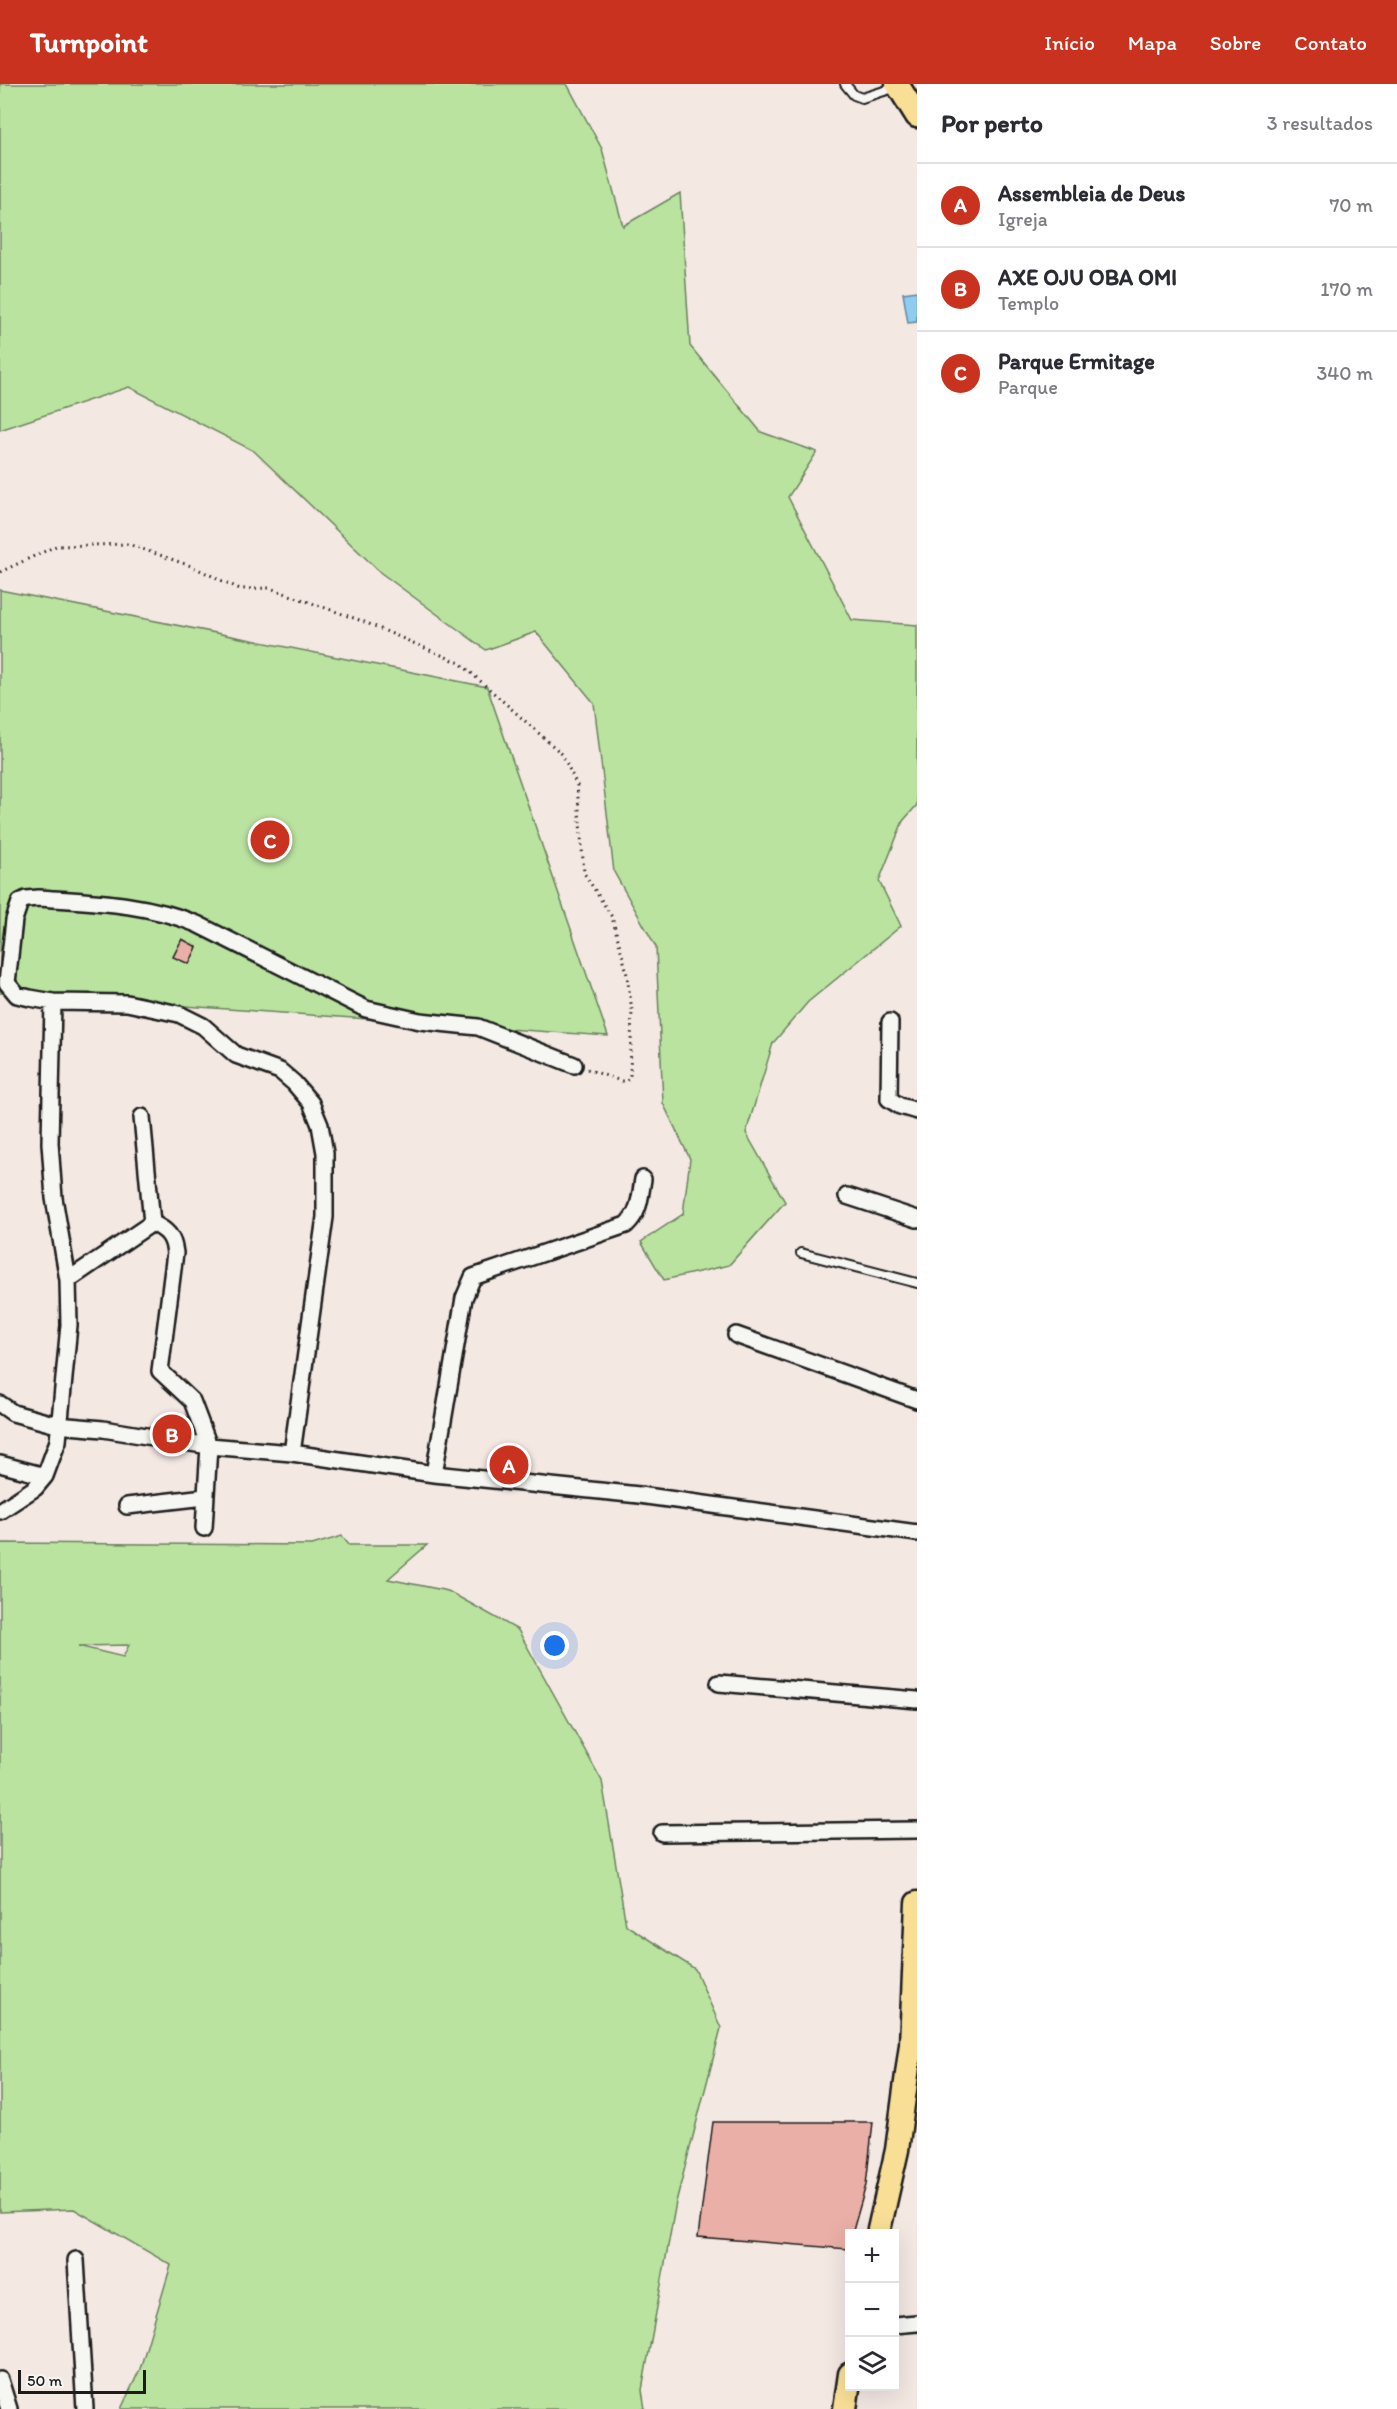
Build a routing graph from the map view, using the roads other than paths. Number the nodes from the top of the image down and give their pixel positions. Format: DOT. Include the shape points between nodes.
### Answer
graph roads {
  1 [pos="845,84"];
  2 [pos="898,85"];
  3 [pos="917,116"];
  4 [pos="3,986"];
  5 [pos="53,1002"];
  6 [pos="890,1022"];
  7 [pos="574,1065"];
  8 [pos="917,1111"];
  9 [pos="141,1117"];
  10 [pos="643,1179"];
  11 [pos="847,1196"];
  12 [pos="917,1219"];
  13 [pos="152,1223"];
  14 [pos="801,1252"];
  15 [pos="68,1280"];
  16 [pos="917,1283"];
  17 [pos="736,1335"];
  18 [pos="917,1400"];
  19 [pos="0,1404"];
  20 [pos="57,1425"];
  21 [pos="209,1446"];
  22 [pos="292,1453"];
  23 [pos="0,1464"];
  24 [pos="434,1474"];
  25 [pos="45,1476"];
  26 [pos="205,1497"];
  27 [pos="127,1506"];
  28 [pos="0,1510"];
  29 [pos="204,1528"];
  30 [pos="917,1533"];
  31 [pos="719,1683"];
  32 [pos="917,1700"];
  33 [pos="917,1830"];
  34 [pos="662,1833"];
  35 [pos="917,1902"];
  36 [pos="915,2008"];
  37 [pos="879,2229"];
  38 [pos="76,2260"];
  39 [pos="0,2380"];
  40 [pos="847,2391"];
  41 [pos="9,2409"];
  42 [pos="85,2409"];
  43 [pos="845,2409"];
  1 -- 2 [label="lane" via="862,98"];
  2 -- 3 [label="main road"];
  4 -- 5 [label="street" via="18,995"];
  4 -- 7 [label="street" via="20,902 39,898 124,904 162,911 197,924 366,1009 420,1021 478,1027"];
  5 -- 15 [label="street" via="50,1143 54,1198"];
  5 -- 22 [label="street" via="127,1003 179,1014 203,1026 236,1055 280,1071 316,1113 325,1154 325,1217"];
  6 -- 8 [label="street" via="889,1098"];
  9 -- 13 [label="street"];
  10 -- 24 [label="street" via="639,1204 626,1225 473,1277 464,1298"];
  11 -- 12 [label="street"];
  13 -- 15 [label="street"];
  13 -- 21 [label="street" via="170,1233 174,1241 160,1371 192,1401"];
  14 -- 16 [label="lane"];
  15 -- 20 [label="street" via="69,1325"];
  17 -- 18 [label="street"];
  19 -- 20 [label="street" via="13,1413"];
  20 -- 21 [label="street"];
  20 -- 25 [label="street" via="56,1451"];
  21 -- 22 [label="street"];
  21 -- 26 [label="street"];
  22 -- 24 [label="street"];
  23 -- 25 [label="street"];
  24 -- 30 [label="street" via="639,1495"];
  25 -- 28 [label="street" via="35,1488"];
  26 -- 27 [label="street"];
  26 -- 29 [label="street"];
  31 -- 32 [label="street"];
  33 -- 34 [label="street"];
  35 -- 36 [label="main road"];
  36 -- 37 [label="main road" via="897,2150"];
  38 -- 42 [label="street"];
  39 -- 41 [label="street"];
  40 -- 43 [label="main road"];
}
